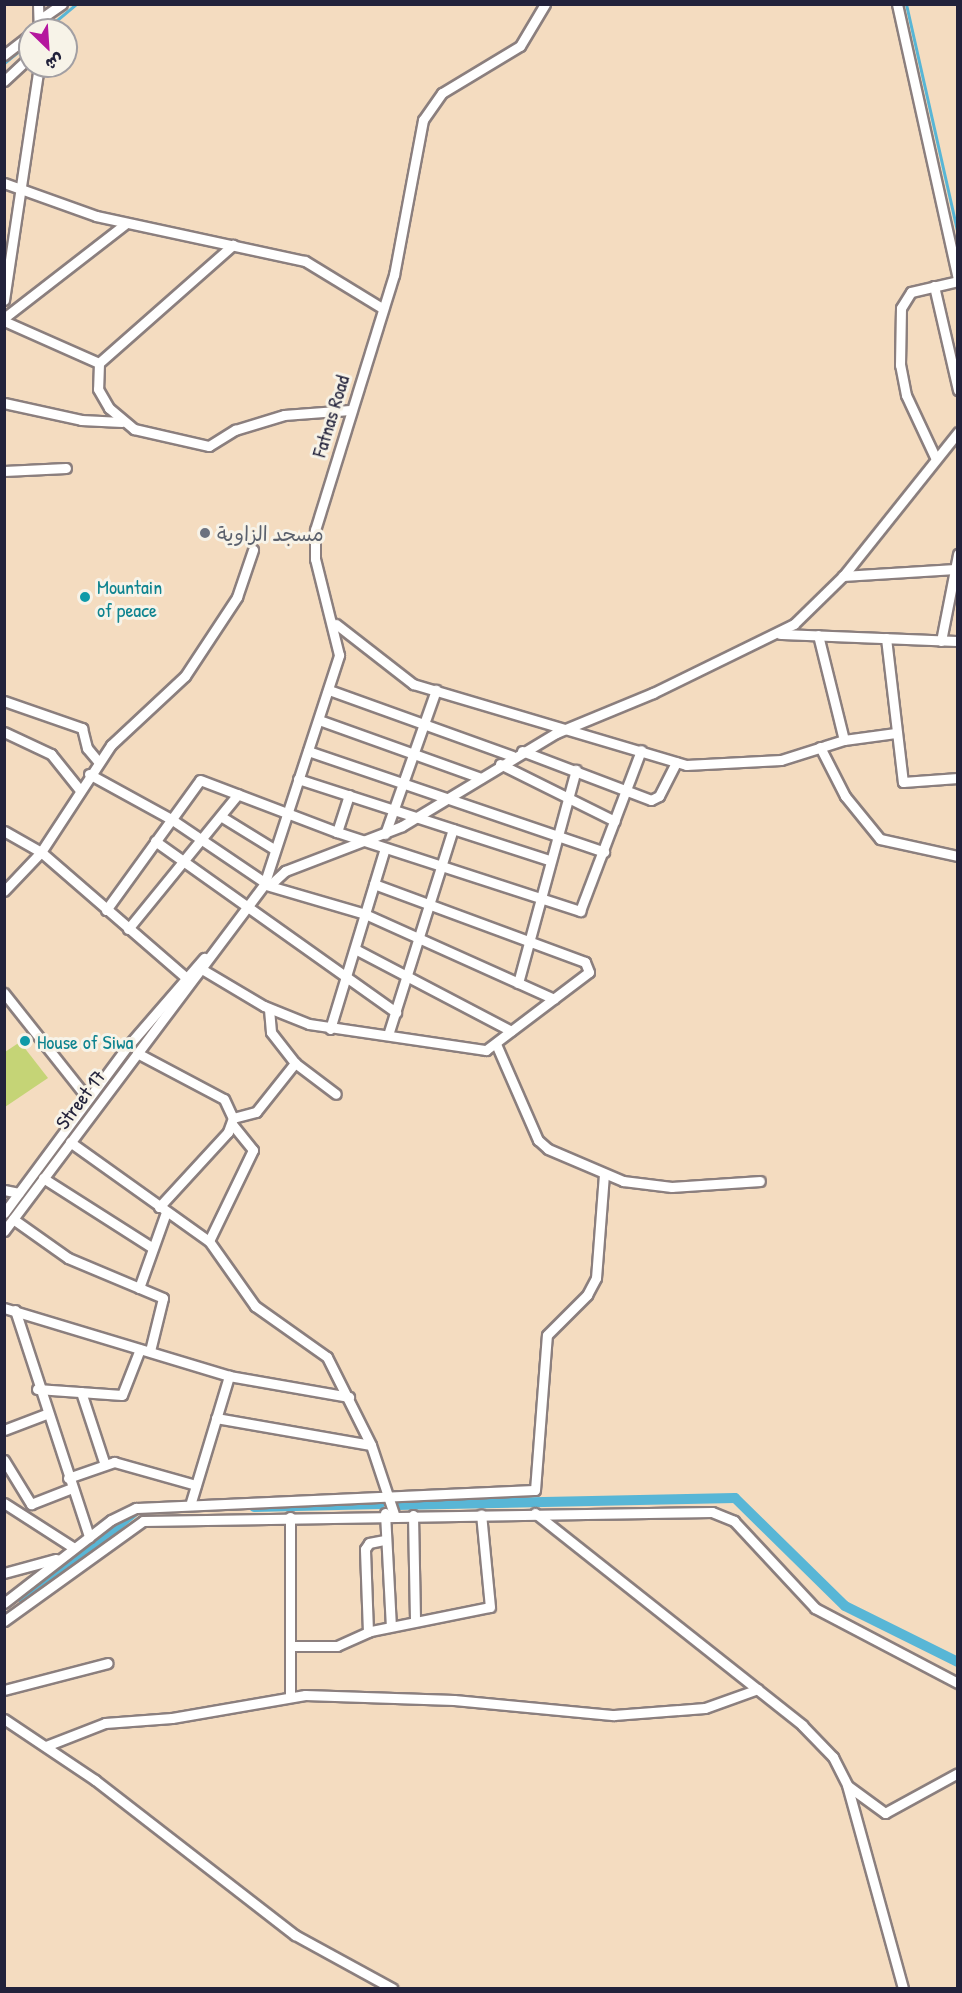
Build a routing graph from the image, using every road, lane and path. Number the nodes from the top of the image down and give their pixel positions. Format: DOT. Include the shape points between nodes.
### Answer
graph roads {
  1 [pos="62,4"];
  2 [pos="545,4"];
  3 [pos="897,4"];
  4 [pos="47,18"];
  5 [pos="18,44"];
  6 [pos="4,55"];
  7 [pos="18,68"];
  8 [pos="37,78"];
  9 [pos="4,81"];
  10 [pos="4,183"];
  11 [pos="21,188"];
  12 [pos="125,224"];
  13 [pos="232,244"];
  14 [pos="957,280"];
  15 [pos="934,286"];
  16 [pos="5,293"];
  17 [pos="382,308"];
  18 [pos="4,319"];
  19 [pos="99,363"];
  20 [pos="957,390"];
  21 [pos="4,403"];
  22 [pos="350,410"];
  23 [pos="122,422"];
  24 [pos="957,432"];
  25 [pos="935,457"];
  26 [pos="66,468"];
  27 [pos="4,471"];
  28 [pos="252,550"];
  29 [pos="957,554"];
  30 [pos="955,569"];
  31 [pos="843,576"];
  32 [pos="336,624"];
  33 [pos="778,634"];
  34 [pos="818,635"];
  35 [pos="886,638"];
  36 [pos="942,641"];
  37 [pos="957,641"];
  38 [pos="329,690"];
  39 [pos="436,690"];
  40 [pos="19,697"];
  41 [pos="4,701"];
  42 [pos="25,708"];
  43 [pos="318,720"];
  44 [pos="423,724"];
  45 [pos="572,727"];
  46 [pos="4,732"];
  47 [pos="896,733"];
  48 [pos="844,740"];
  49 [pos="820,747"];
  50 [pos="641,750"];
  51 [pos="308,751"];
  52 [pos="522,751"];
  53 [pos="412,753"];
  54 [pos="512,756"];
  55 [pos="98,761"];
  56 [pos="676,762"];
  57 [pos="500,764"];
  58 [pos="576,770"];
  59 [pos="89,774"];
  60 [pos="957,777"];
  61 [pos="481,778"];
  62 [pos="298,779"];
  63 [pos="402,782"];
  64 [pos="79,789"];
  65 [pos="626,791"];
  66 [pos="238,794"];
  67 [pos="349,795"];
  68 [pos="567,797"];
  69 [pos="451,798"];
  70 [pos="393,809"];
  71 [pos="286,813"];
  72 [pos="222,817"];
  73 [pos="419,817"];
  74 [pos="171,819"];
  75 [pos="615,821"];
  76 [pos="453,829"];
  77 [pos="4,831"];
  78 [pos="337,832"];
  79 [pos="386,834"];
  80 [pos="556,834"];
  81 [pos="204,840"];
  82 [pos="155,842"];
  83 [pos="362,843"];
  84 [pos="274,849"];
  85 [pos="384,851"];
  86 [pos="40,852"];
  87 [pos="604,852"];
  88 [pos="957,856"];
  89 [pos="549,860"];
  90 [pos="185,864"];
  91 [pos="439,869"];
  92 [pos="266,884"];
  93 [pos="374,884"];
  94 [pos="4,891"];
  95 [pos="538,901"];
  96 [pos="429,904"];
  97 [pos="245,908"];
  98 [pos="106,910"];
  99 [pos="365,914"];
  100 [pos="128,929"];
  101 [pos="419,939"];
  102 [pos="528,942"];
  103 [pos="355,949"];
  104 [pos="202,963"];
  105 [pos="184,976"];
  106 [pos="407,977"];
  107 [pos="346,978"];
  108 [pos="518,983"];
  109 [pos="4,993"];
  110 [pos="554,999"];
  111 [pos="269,1009"];
  112 [pos="396,1012"];
  113 [pos="330,1029"];
  114 [pos="511,1031"];
  115 [pos="388,1035"];
  116 [pos="496,1044"];
  117 [pos="137,1053"];
  118 [pos="295,1063"];
  119 [pos="336,1094"];
  120 [pos="88,1100"];
  121 [pos="233,1122"];
  122 [pos="70,1142"];
  123 [pos="604,1175"];
  124 [pos="43,1178"];
  125 [pos="760,1181"];
  126 [pos="4,1190"];
  127 [pos="19,1193"];
  128 [pos="162,1209"];
  129 [pos="4,1213"];
  130 [pos="13,1219"];
  131 [pos="4,1231"];
  132 [pos="209,1241"];
  133 [pos="153,1248"];
  134 [pos="139,1288"];
  135 [pos="4,1308"];
  136 [pos="15,1310"];
  137 [pos="145,1350"];
  138 [pos="230,1376"];
  139 [pos="38,1389"];
  140 [pos="81,1392"];
  141 [pos="349,1397"];
  142 [pos="46,1414"];
  143 [pos="216,1418"];
  144 [pos="4,1430"];
  145 [pos="371,1445"];
  146 [pos="4,1460"];
  147 [pos="104,1462"];
  148 [pos="68,1478"];
  149 [pos="196,1485"];
  150 [pos="72,1488"];
  151 [pos="389,1494"];
  152 [pos="191,1502"];
  153 [pos="4,1503"];
  154 [pos="535,1513"];
  155 [pos="389,1514"];
  156 [pos="481,1514"];
  157 [pos="413,1515"];
  158 [pos="290,1517"];
  159 [pos="89,1537"];
  160 [pos="385,1540"];
  161 [pos="74,1548"];
  162 [pos="61,1557"];
  163 [pos="4,1573"];
  164 [pos="4,1603"];
  165 [pos="4,1621"];
  166 [pos="415,1621"];
  167 [pos="391,1626"];
  168 [pos="368,1632"];
  169 [pos="290,1646"];
  170 [pos="108,1663"];
  171 [pos="957,1683"];
  172 [pos="758,1689"];
  173 [pos="4,1690"];
  174 [pos="290,1696"];
  175 [pos="4,1719"];
  176 [pos="46,1746"];
  177 [pos="957,1773"];
  178 [pos="847,1785"];
  179 [pos="392,1989"];
  180 [pos="903,1989"];
  1 -- 4 [label="street"];
  2 -- 17 [label="street, Fatnas Road" via="512,53 455,83 431,106 412,160 394,275"];
  3 -- 14 [label="street"];
  5 -- 6 [label="street"];
  7 -- 9 [label="street"];
  8 -- 11 [label="street"];
  10 -- 11 [label="street"];
  11 -- 12 [label="street"];
  11 -- 16 [label="street"];
  12 -- 13 [label="street"];
  12 -- 18 [label="street"];
  13 -- 17 [label="street" via="322,268"];
  13 -- 19 [label="street"];
  14 -- 15 [label="street"];
  15 -- 20 [label="street"];
  15 -- 25 [label="street" via="904,297 900,344 906,394"];
  17 -- 22 [label="street, Fatnas Road"];
  18 -- 19 [label="street"];
  19 -- 23 [label="street" via="99,389"];
  21 -- 23 [label="street" via="81,420"];
  22 -- 23 [label="street" via="284,415 235,430 209,446"];
  22 -- 32 [label="street, Fatnas Road" via="315,530 315,559"];
  24 -- 25 [label="street"];
  25 -- 31 [label="street"];
  26 -- 27 [label="street"];
  28 -- 55 [label="street" via="237,597 185,676"];
  29 -- 30 [label="street"];
  30 -- 31 [label="street"];
  30 -- 36 [label="street"];
  31 -- 33 [label="street" via="805,616"];
  32 -- 38 [label="street, Fatnas Road" via="340,647"];
  32 -- 39 [label="street" via="394,675"];
  33 -- 34 [label="street"];
  33 -- 45 [label="street"];
  34 -- 35 [label="street"];
  34 -- 48 [label="street"];
  35 -- 36 [label="street"];
  35 -- 47 [label="street"];
  36 -- 37 [label="street"];
  38 -- 43 [label="street, Fatnas Road"];
  38 -- 44 [label="street"];
  39 -- 44 [label="street"];
  39 -- 45 [label="street"];
  40 -- 42 [label="street"];
  41 -- 42 [label="street"];
  42 -- 55 [label="street" via="82,728 87,748"];
  43 -- 51 [label="street, Fatnas Road"];
  43 -- 53 [label="street"];
  44 -- 53 [label="street"];
  44 -- 54 [label="street"];
  45 -- 50 [label="street"];
  45 -- 52 [label="street"];
  46 -- 64 [label="street" via="51,754"];
  47 -- 48 [label="street"];
  47 -- 60 [label="street" via="905,784"];
  48 -- 49 [label="street"];
  49 -- 56 [label="street" via="781,759 714,766"];
  49 -- 88 [label="street" via="845,796 880,838"];
  50 -- 56 [label="street"];
  50 -- 65 [label="street"];
  51 -- 62 [label="street, Fatnas Road"];
  51 -- 63 [label="street"];
  52 -- 54 [label="street"];
  52 -- 58 [label="street"];
  53 -- 61 [label="street"];
  53 -- 63 [label="street"];
  54 -- 57 [label="street"];
  55 -- 59 [label="street"];
  56 -- 65 [label="street" via="658,796 651,800"];
  57 -- 61 [label="street"];
  57 -- 68 [label="street"];
  58 -- 65 [label="street"];
  58 -- 68 [label="street"];
  59 -- 64 [label="street"];
  59 -- 74 [label="street"];
  61 -- 69 [label="street"];
  62 -- 67 [label="street"];
  62 -- 71 [label="street, Fatnas Road"];
  63 -- 69 [label="street"];
  63 -- 70 [label="street"];
  64 -- 86 [label="street"];
  65 -- 75 [label="street"];
  66 -- 71 [label="street"];
  66 -- 72 [label="street"];
  66 -- 74 [label="street" via="200,780"];
  67 -- 70 [label="street"];
  67 -- 78 [label="street"];
  68 -- 75 [label="street"];
  68 -- 80 [label="street"];
  69 -- 73 [label="street"];
  69 -- 80 [label="street"];
  70 -- 73 [label="street"];
  70 -- 79 [label="street"];
  71 -- 78 [label="street"];
  71 -- 84 [label="street, Fatnas Road"];
  72 -- 81 [label="street"];
  72 -- 84 [label="street"];
  73 -- 76 [label="street"];
  73 -- 79 [label="street"];
  74 -- 81 [label="street"];
  74 -- 82 [label="street"];
  75 -- 87 [label="street"];
  76 -- 89 [label="street"];
  76 -- 91 [label="street"];
  77 -- 86 [label="street"];
  78 -- 83 [label="street"];
  79 -- 83 [label="street"];
  80 -- 87 [label="street"];
  80 -- 89 [label="street"];
  81 -- 90 [label="street"];
  81 -- 92 [label="street"];
  82 -- 90 [label="street"];
  82 -- 98 [label="street"];
  83 -- 85 [label="street"];
  83 -- 92 [label="street" via="285,871"];
  84 -- 92 [label="street, Fatnas Road"];
  85 -- 91 [label="street"];
  85 -- 93 [label="street"];
  86 -- 94 [label="street"];
  86 -- 98 [label="street"];
  87 -- 95 [label="street" via="581,910"];
  89 -- 95 [label="street"];
  90 -- 97 [label="street"];
  90 -- 100 [label="street"];
  91 -- 95 [label="street"];
  91 -- 96 [label="street"];
  92 -- 97 [label="street, Street 17"];
  92 -- 99 [label="street"];
  93 -- 96 [label="street"];
  93 -- 99 [label="street"];
  95 -- 102 [label="street"];
  96 -- 101 [label="street"];
  96 -- 102 [label="street"];
  97 -- 104 [label="street, Street 17"];
  97 -- 107 [label="street"];
  98 -- 100 [label="street"];
  99 -- 101 [label="street"];
  99 -- 103 [label="street"];
  100 -- 105 [label="street"];
  101 -- 106 [label="street"];
  101 -- 108 [label="street"];
  102 -- 108 [label="street"];
  102 -- 110 [label="street" via="588,965 586,976"];
  103 -- 106 [label="street"];
  103 -- 107 [label="street"];
  104 -- 105 [label="street, Street 17"];
  104 -- 111 [label="street"];
  104 -- 117 [label="street, Street 17"];
  105 -- 120 [label="street, Street 17"];
  106 -- 112 [label="street"];
  106 -- 114 [label="street"];
  107 -- 112 [label="street"];
  107 -- 113 [label="street"];
  108 -- 110 [label="street"];
  109 -- 120 [label="street"];
  110 -- 114 [label="street"];
  111 -- 113 [label="street"];
  111 -- 118 [label="street" via="270,1032"];
  112 -- 115 [label="street"];
  113 -- 115 [label="street"];
  114 -- 116 [label="street"];
  115 -- 116 [label="street" via="486,1050"];
  116 -- 123 [label="street" via="541,1144"];
  117 -- 121 [label="street" via="224,1099"];
  117 -- 122 [label="street, Street 17"];
  118 -- 119 [label="street"];
  118 -- 121 [label="street" via="256,1112"];
  120 -- 127 [label="street, Street 17"];
  121 -- 128 [label="street"];
  121 -- 132 [label="street" via="254,1150"];
  122 -- 124 [label="street, Street 17"];
  122 -- 128 [label="street"];
  123 -- 125 [label="street" via="672,1187"];
  123 -- 151 [label="street" via="596,1278 587,1295 547,1335 536,1489"];
  124 -- 130 [label="street, Street 17"];
  124 -- 133 [label="street"];
  126 -- 127 [label="street"];
  127 -- 129 [label="street, Street 17"];
  128 -- 132 [label="street"];
  128 -- 133 [label="street"];
  130 -- 131 [label="street, Street 17"];
  130 -- 134 [label="street" via="68,1258"];
  132 -- 141 [label="street" via="255,1306 327,1357"];
  133 -- 134 [label="street"];
  134 -- 137 [label="street" via="164,1300"];
  135 -- 136 [label="street"];
  136 -- 137 [label="street"];
  136 -- 139 [label="street"];
  137 -- 138 [label="street"];
  137 -- 140 [label="street" via="125,1393"];
  138 -- 141 [label="street"];
  138 -- 143 [label="street"];
  139 -- 140 [label="street"];
  139 -- 142 [label="street"];
  140 -- 147 [label="street"];
  141 -- 145 [label="street"];
  142 -- 144 [label="street"];
  142 -- 148 [label="street"];
  143 -- 145 [label="street"];
  143 -- 149 [label="street"];
  145 -- 151 [label="street"];
  146 -- 150 [label="street" via="31,1504"];
  147 -- 148 [label="street"];
  147 -- 149 [label="street"];
  148 -- 150 [label="street"];
  149 -- 152 [label="street"];
  150 -- 159 [label="street"];
  151 -- 152 [label="street"];
  151 -- 155 [label="street"];
  152 -- 159 [label="street" via="128,1510"];
  153 -- 161 [label="street"];
  154 -- 156 [label="street"];
  154 -- 171 [label="street" via="712,1512 728,1517 815,1608"];
  154 -- 172 [label="street"];
  155 -- 157 [label="street"];
  155 -- 158 [label="street"];
  155 -- 160 [label="street"];
  156 -- 157 [label="street"];
  156 -- 166 [label="street" via="492,1605"];
  157 -- 166 [label="street"];
  158 -- 165 [label="street" via="140,1522"];
  158 -- 169 [label="street"];
  159 -- 161 [label="street"];
  160 -- 167 [label="street"];
  160 -- 168 [label="street" via="366,1546"];
  161 -- 162 [label="street"];
  162 -- 163 [label="street"];
  162 -- 164 [label="street"];
  166 -- 167 [label="street"];
  167 -- 168 [label="street"];
  168 -- 169 [label="street" via="337,1646"];
  169 -- 174 [label="street"];
  170 -- 173 [label="street"];
  172 -- 174 [label="street" via="705,1708 634,1714 454,1700"];
  172 -- 178 [label="street" via="818,1741"];
  174 -- 176 [label="street" via="164,1720 105,1723"];
  175 -- 176 [label="street"];
  176 -- 179 [label="street" via="295,1935"];
  177 -- 178 [label="street" via="885,1813"];
  178 -- 180 [label="street"];
}
